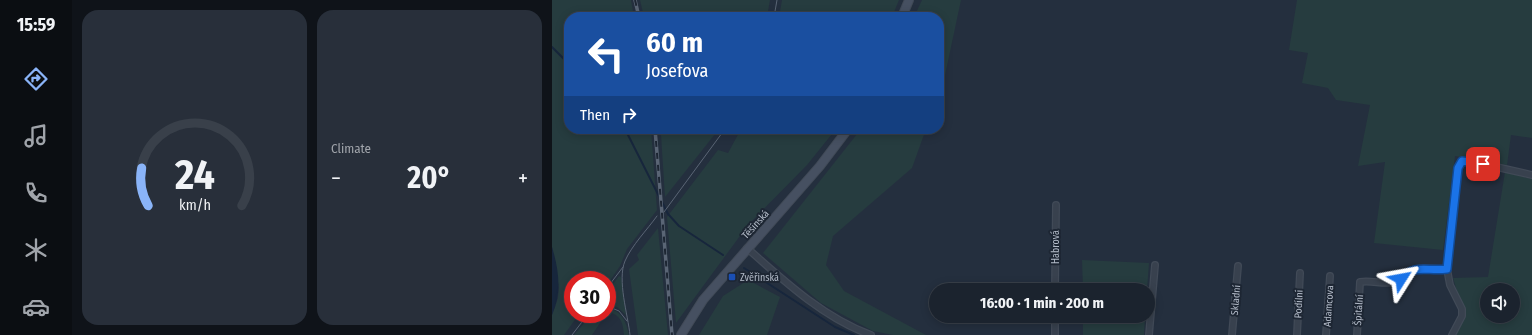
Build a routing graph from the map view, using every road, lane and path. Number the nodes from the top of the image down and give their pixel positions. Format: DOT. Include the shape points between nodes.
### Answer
graph roads {
  1 [pos="909,0"];
  2 [pos="904,12"];
  3 [pos="844,134"];
  4 [pos="1532,175"];
  5 [pos="1056,205"];
  6 [pos="747,248"];
  7 [pos="1155,265"];
  8 [pos="1238,266"];
  9 [pos="1447,269"];
  10 [pos="1300,273"];
  11 [pos="1330,276"];
  12 [pos="1055,283"];
  13 [pos="1055,323"];
  14 [pos="681,335"];
  15 [pos="871,335"];
  16 [pos="1055,335"];
  17 [pos="1149,335"];
  18 [pos="1232,335"];
  19 [pos="1297,335"];
  20 [pos="1326,335"];
  21 [pos="1357,335"];
  22 [pos="1452,335"];
  1 -- 2 [label="main road"];
  3 -- 6 [label="main road, Těšínská" via="820,166"];
  4 -- 9 [label="street" via="1462,161 1458,168"];
  5 -- 12 [label="street, Habrová"];
  6 -- 14 [label="main road, Těšínská" via="703,300"];
  6 -- 15 [label="street" via="816,305"];
  7 -- 17 [label="street"];
  8 -- 18 [label="street, Skladní"];
  9 -- 21 [label="street, Špitální" via="1416,268 1395,282 1360,282"];
  9 -- 22 [label="street" via="1450,285 1462,309 1462,316"];
  10 -- 19 [label="street, Podílní"];
  11 -- 20 [label="street, Adamcova"];
  13 -- 16 [label="street"];
}
